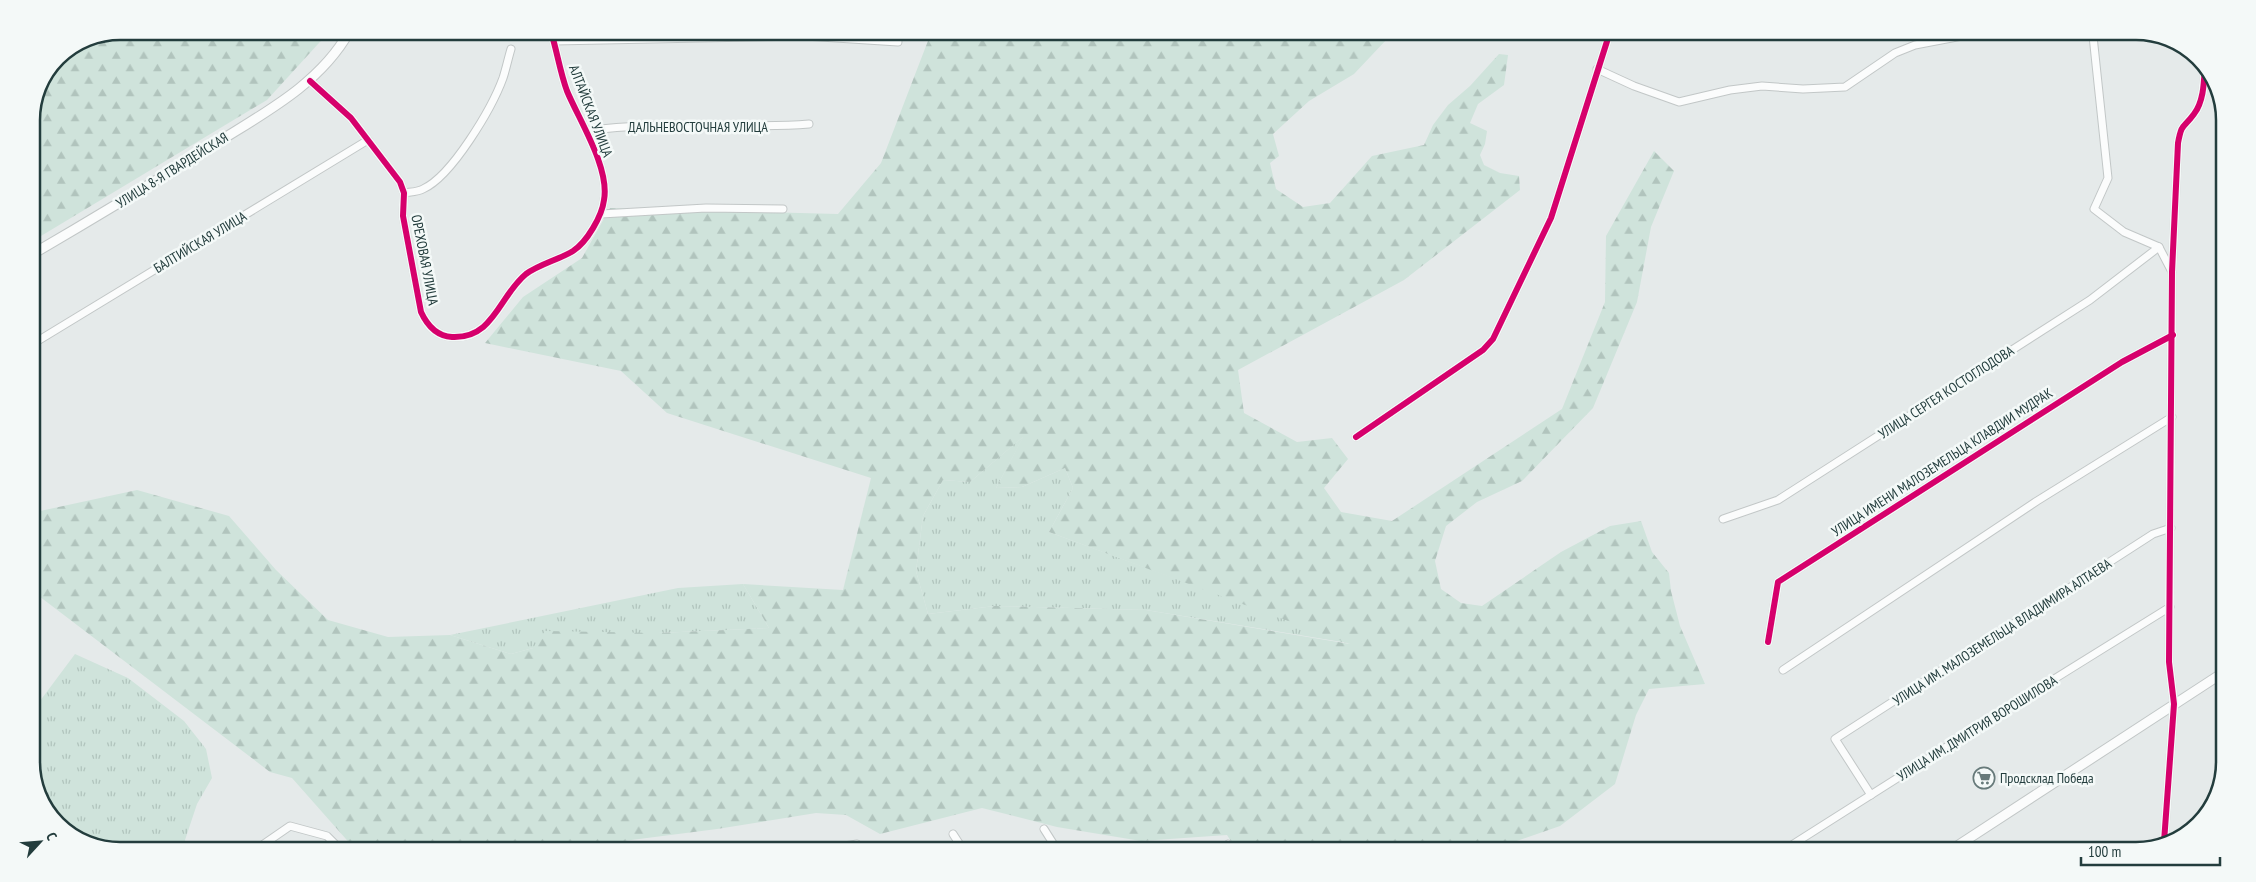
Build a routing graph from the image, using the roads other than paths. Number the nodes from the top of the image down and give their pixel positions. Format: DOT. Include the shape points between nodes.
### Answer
graph roads {
  1 [pos="343,40"];
  2 [pos="639,40"];
  3 [pos="869,40"];
  4 [pos="1606,40"];
  5 [pos="1932,40"];
  6 [pos="2093,40"];
  7 [pos="554,42"];
  8 [pos="898,42"];
  9 [pos="511,49"];
  10 [pos="1597,69"];
  11 [pos="2204,79"];
  12 [pos="310,81"];
  13 [pos="810,124"];
  14 [pos="587,131"];
  15 [pos="368,140"];
  16 [pos="404,193"];
  17 [pos="783,209"];
  18 [pos="602,214"];
  19 [pos="2159,247"];
  20 [pos="40,250"];
  21 [pos="575,250"];
  22 [pos="2172,272"];
  23 [pos="2173,335"];
  24 [pos="40,340"];
  25 [pos="2172,417"];
  26 [pos="1356,437"];
  27 [pos="1723,519"];
  28 [pos="2171,528"];
  29 [pos="2170,607"];
  30 [pos="1768,642"];
  31 [pos="1783,670"];
  32 [pos="2216,677"];
  33 [pos="2174,704"];
  34 [pos="1871,795"];
  35 [pos="1044,829"];
  36 [pos="953,834"];
  37 [pos="2164,837"];
  38 [pos="267,842"];
  39 [pos="334,842"];
  40 [pos="958,842"];
  41 [pos="1052,842"];
  42 [pos="1797,842"];
  43 [pos="1963,842"];
  1 -- 12 [label="street, УЛИЦА 8-Я ГВАРДЕЙСКАЯ"];
  2 -- 7 [label="street"];
  3 -- 8 [label="street"];
  4 -- 10 [label="street"];
  5 -- 10 [label="street" via="1895,53 1845,87 1803,89 1762,86 1679,102"];
  6 -- 19 [label="street" via="2108,178 2094,209 2124,232"];
  7 -- 14 [label="street, АЛТАЙСКАЯ УЛИЦА" via="568,92"];
  9 -- 16 [label="street" via="503,79 476,130 450,166 423,190"];
  10 -- 26 [label="street" via="1551,218 1493,339 1484,350"];
  11 -- 22 [label="street" via="2200,105 2181,126 2178,143"];
  12 -- 15 [label="street, ОРЕХОВАЯ УЛИЦА" via="341,108"];
  12 -- 20 [label="street, УЛИЦА 8-Я ГВАРДЕЙСКАЯ" via="126,200"];
  13 -- 14 [label="street, ДАЛЬНЕВОСТОЧНАЯ УЛИЦА" via="759,128 620,127"];
  14 -- 18 [label="street, АЛТАЙСКАЯ УЛИЦА" via="604,184"];
  15 -- 16 [label="street, ОРЕХОВАЯ УЛИЦА" via="394,172"];
  15 -- 24 [label="street, БАЛТИЙСКАЯ УЛИЦА"];
  16 -- 21 [label="street, ОРЕХОВАЯ УЛИЦА" via="403,216 421,312 427,324 448,336 462,337 476,332 486,325 524,275"];
  17 -- 18 [label="street" via="706,208"];
  18 -- 21 [label="street, АЛТАЙСКАЯ УЛИЦА"];
  19 -- 22 [label="street"];
  19 -- 27 [label="street, УЛИЦА СЕРГЕЯ КОСТОГЛОДОВА" via="2090,300 1778,500"];
  22 -- 23 [label="street"];
  23 -- 25 [label="street"];
  23 -- 30 [label="street, УЛИЦА ИМЕНИ МАЛОЗЕМЕЛЬЦА КЛАВДИИ МУДРАК" via="2122,362 1778,582"];
  25 -- 28 [label="street"];
  25 -- 31 [label="street" via="2037,501"];
  28 -- 29 [label="street"];
  28 -- 34 [label="street, УЛИЦА ИМ. МАЛОЗЕМЕЛЬЦА ВЛАДИМИРА АЛТАЕВА" via="2153,534 1835,739"];
  29 -- 33 [label="street" via="2169,662"];
  29 -- 34 [label="street, УЛИЦА ИМ. ДМИТРИЯ ВОРОШИЛОВА"];
  32 -- 33 [label="street"];
  33 -- 37 [label="street"];
  33 -- 43 [label="street"];
  34 -- 42 [label="street, УЛИЦА ИМ. ДМИТРИЯ ВОРОШИЛОВА"];
  35 -- 41 [label="street"];
  36 -- 40 [label="street"];
  38 -- 39 [label="street" via="290,826 327,836"];
}
